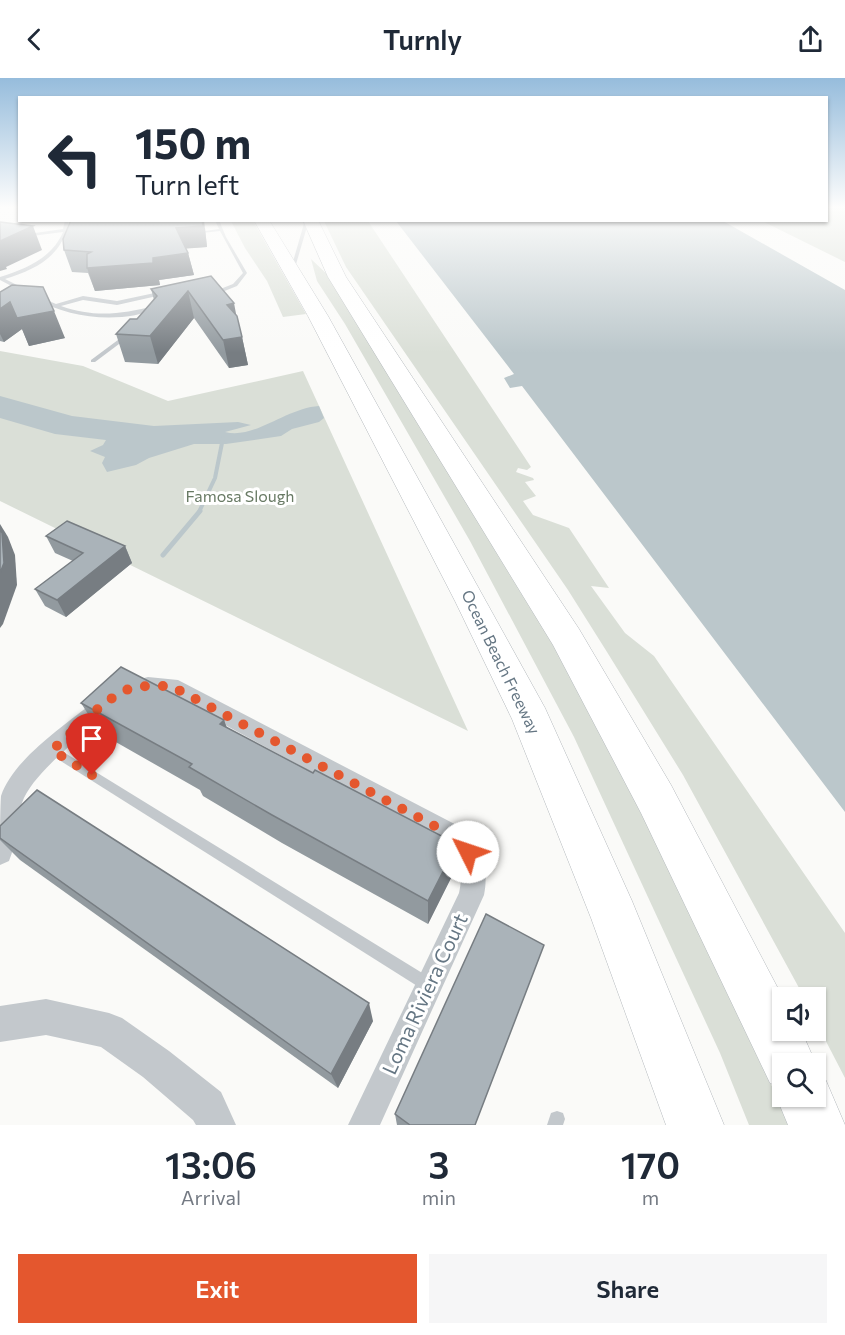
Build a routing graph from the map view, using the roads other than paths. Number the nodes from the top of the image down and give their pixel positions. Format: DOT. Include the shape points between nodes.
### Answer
graph roads {
  1 [pos="49,256"];
  2 [pos="235,256"];
  3 [pos="283,256"];
  4 [pos="297,256"];
  5 [pos="326,256"];
  6 [pos="292,271"];
  7 [pos="1,279"];
  8 [pos="176,290"];
  9 [pos="165,292"];
  10 [pos="28,293"];
  11 [pos="171,297"];
  12 [pos="200,297"];
  13 [pos="37,298"];
  14 [pos="55,306"];
  15 [pos="158,307"];
  16 [pos="129,314"];
  17 [pos="133,321"];
  18 [pos="136,328"];
  19 [pos="93,361"];
  20 [pos="52,750"];
  21 [pos="0,853"];
  22 [pos="430,986"];
  23 [pos="0,1024"];
  24 [pos="783,1053"];
  25 [pos="809,1107"];
  26 [pos="216,1125"];
  27 [pos="364,1125"];
  28 [pos="695,1125"];
  29 [pos="817,1125"];
  1 -- 7 [label="lane"];
  2 -- 12 [label="lane" via="244,277 229,289"];
  3 -- 6 [label="highway, Ocean Beach Freeway"];
  4 -- 6 [label="lane"];
  5 -- 24 [label="highway" via="567,639 656,799"];
  6 -- 28 [label="highway, Ocean Beach Freeway" via="531,719 615,918"];
  7 -- 10 [label="lane"];
  8 -- 9 [label="lane"];
  9 -- 11 [label="lane"];
  9 -- 14 [label="lane" via="117,303 83,298"];
  13 -- 14 [label="lane"];
  14 -- 16 [label="lane" via="87,316"];
  15 -- 16 [label="lane"];
  16 -- 17 [label="lane"];
  18 -- 19 [label="lane"];
  20 -- 21 [label="street, Loma Riviera Court" via="13,795"];
  20 -- 22 [label="lane"];
  20 -- 22 [label="street, Loma Riviera Court" via="111,699 148,685 171,686 459,839 474,865 475,881"];
  22 -- 27 [label="street, Loma Riviera Court"];
  23 -- 26 [label="street" via="46,1017 109,1031 207,1106"];
  25 -- 29 [label="highway"];
}
